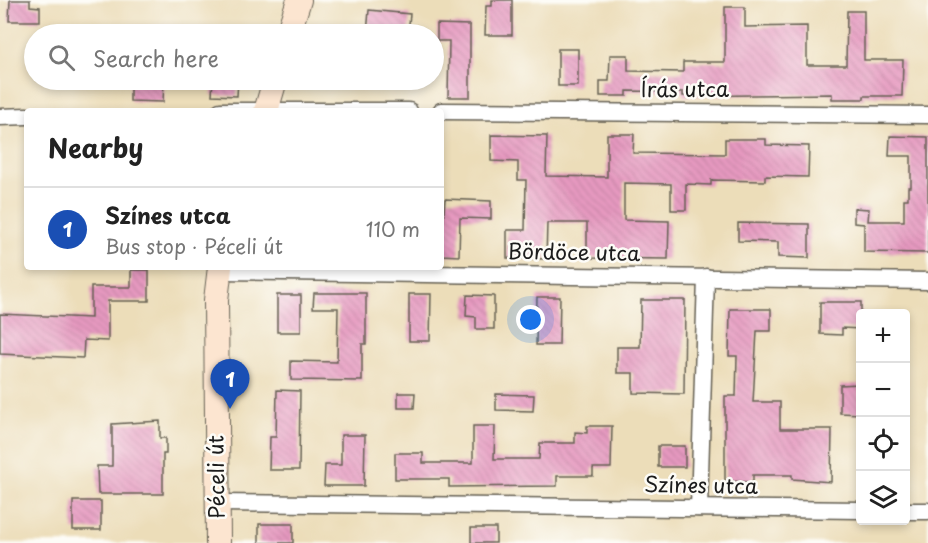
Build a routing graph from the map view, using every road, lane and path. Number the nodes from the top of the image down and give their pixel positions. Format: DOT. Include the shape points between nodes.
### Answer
graph roads {
  1 [pos="299,0"];
  2 [pos="291,24"];
  3 [pos="272,90"];
  4 [pos="267,108"];
  5 [pos="444,111"];
  6 [pos="928,115"];
  7 [pos="24,116"];
  8 [pos="0,117"];
  9 [pos="219,270"];
  10 [pos="280,270"];
  11 [pos="706,277"];
  12 [pos="928,281"];
  13 [pos="218,503"];
  14 [pos="699,508"];
  15 [pos="856,510"];
  16 [pos="910,511"];
  17 [pos="928,511"];
  18 [pos="218,543"];
  1 -- 2 [label="main road"];
  3 -- 4 [label="main road"];
  5 -- 6 [label="street, Írás utca"];
  7 -- 8 [label="street"];
  9 -- 13 [label="main road, Péceli út"];
  10 -- 11 [label="street, Bördöce utca"];
  11 -- 12 [label="street, Bördöce utca"];
  11 -- 14 [label="street"];
  13 -- 14 [label="street, Színes utca"];
  13 -- 18 [label="main road, Péceli út"];
  14 -- 15 [label="street, Színes utca"];
  16 -- 17 [label="street"];
}
